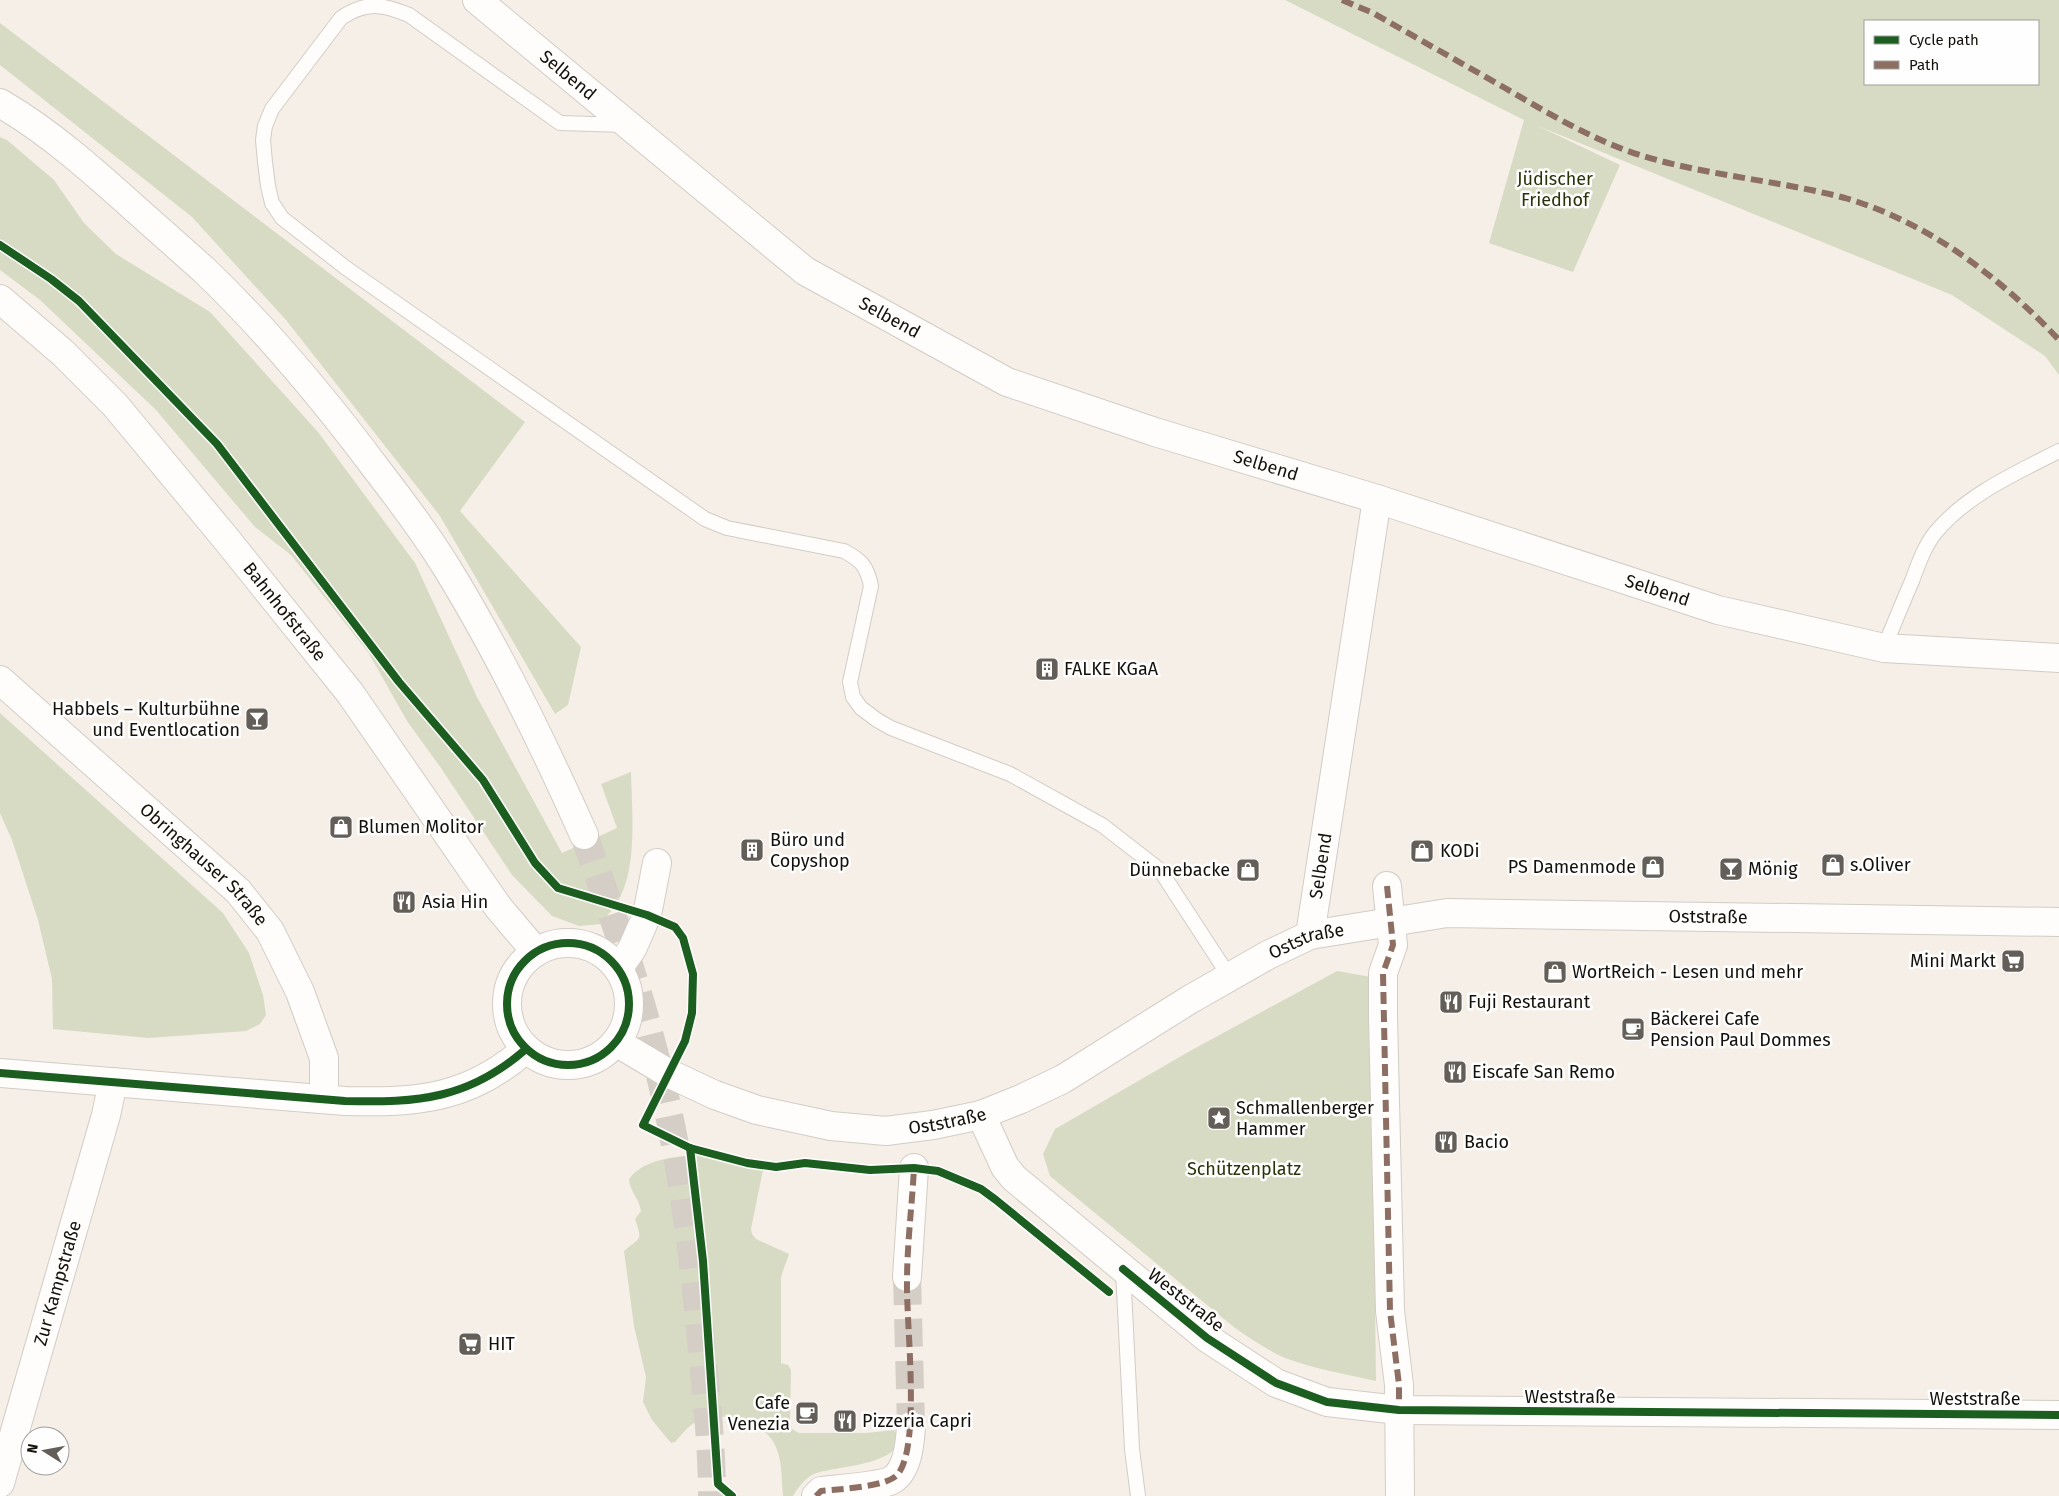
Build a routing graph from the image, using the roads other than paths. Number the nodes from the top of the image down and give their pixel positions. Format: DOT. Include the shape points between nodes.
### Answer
graph roads {
  1 [pos="477,0"];
  2 [pos="0,103"];
  3 [pos="629,125"];
  4 [pos="0,299"];
  5 [pos="2059,451"];
  6 [pos="1377,499"];
  7 [pos="1884,648"];
  8 [pos="2059,658"];
  9 [pos="0,680"];
  10 [pos="584,836"];
  11 [pos="657,864"];
  12 [pos="1387,886"];
  13 [pos="1391,921"];
  14 [pos="2059,922"];
  15 [pos="1310,935"];
  16 [pos="536,952"];
  17 [pos="618,969"];
  18 [pos="1229,976"];
  19 [pos="616,1042"];
  20 [pos="526,1049"];
  21 [pos="5,1074"];
  22 [pos="113,1082"];
  23 [pos="324,1099"];
  24 [pos="981,1115"];
  25 [pos="914,1168"];
  26 [pos="1123,1269"];
  27 [pos="907,1277"];
  28 [pos="1399,1410"];
  29 [pos="2059,1415"];
  30 [pos="911,1426"];
  31 [pos="0,1483"];
  32 [pos="816,1496"];
  33 [pos="1138,1496"];
  34 [pos="1400,1496"];
  1 -- 3 [label="street, Selbend"];
  2 -- 10 [label="street" via="86,164 204,270 283,353 350,434 446,566 546,748"];
  3 -- 6 [label="street, Selbend" via="805,271 1007,382 1155,432"];
  3 -- 18 [label="lane" via="560,122 409,15 389,6 373,5 353,10 341,18 272,109 263,140 272,203 282,218 346,268 705,519 727,528 844,551 858,558 868,572 871,586 850,682 853,697 861,708 892,728 1010,774 1102,825 1160,870"];
  4 -- 16 [label="street, Bahnhofstraße" via="63,353 115,405 221,533 350,693 498,908"];
  5 -- 7 [label="lane" via="1978,496 1935,533 1924,550"];
  6 -- 7 [label="street, Selbend" via="1718,610"];
  6 -- 15 [label="street, Selbend"];
  7 -- 8 [label="street, Selbend"];
  9 -- 23 [label="street, Obringhauser Straße" via="238,890 255,910 270,931 300,992 324,1058"];
  11 -- 17 [label="street" via="648,915"];
  12 -- 13 [label="street"];
  13 -- 14 [label="street, Oststraße" via="1447,913"];
  13 -- 15 [label="street, Oststraße"];
  13 -- 28 [label="street" via="1393,945 1382,972 1390,1311"];
  15 -- 18 [label="street, Oststraße"];
  16 -- 17 [label="street" via="552,945 571,943 589,946"];
  16 -- 20 [label="street" via="521,964 507,996 507,1014 514,1034"];
  17 -- 19 [label="street" via="626,986 629,1006 626,1025"];
  18 -- 24 [label="street, Oststraße" via="1064,1078"];
  19 -- 20 [label="street" via="601,1056 581,1064 560,1065 540,1059"];
  19 -- 24 [label="street, Oststraße" via="668,1074 715,1095 806,1122 886,1131"];
  20 -- 23 [label="street" via="507,1066 479,1083 420,1100"];
  21 -- 22 [label="street"];
  22 -- 23 [label="street"];
  22 -- 31 [label="street, Zur Kampstraße"];
  24 -- 26 [label="street, Weststraße" via="1005,1167 1014,1178"];
  25 -- 27 [label="street"];
  26 -- 28 [label="street, Weststraße" via="1207,1338 1276,1383 1327,1402"];
  26 -- 33 [label="lane" via="1132,1450"];
  28 -- 29 [label="street, Weststraße"];
  28 -- 34 [label="street"];
  30 -- 32 [label="street" via="906,1460 893,1480 821,1491"];
}
